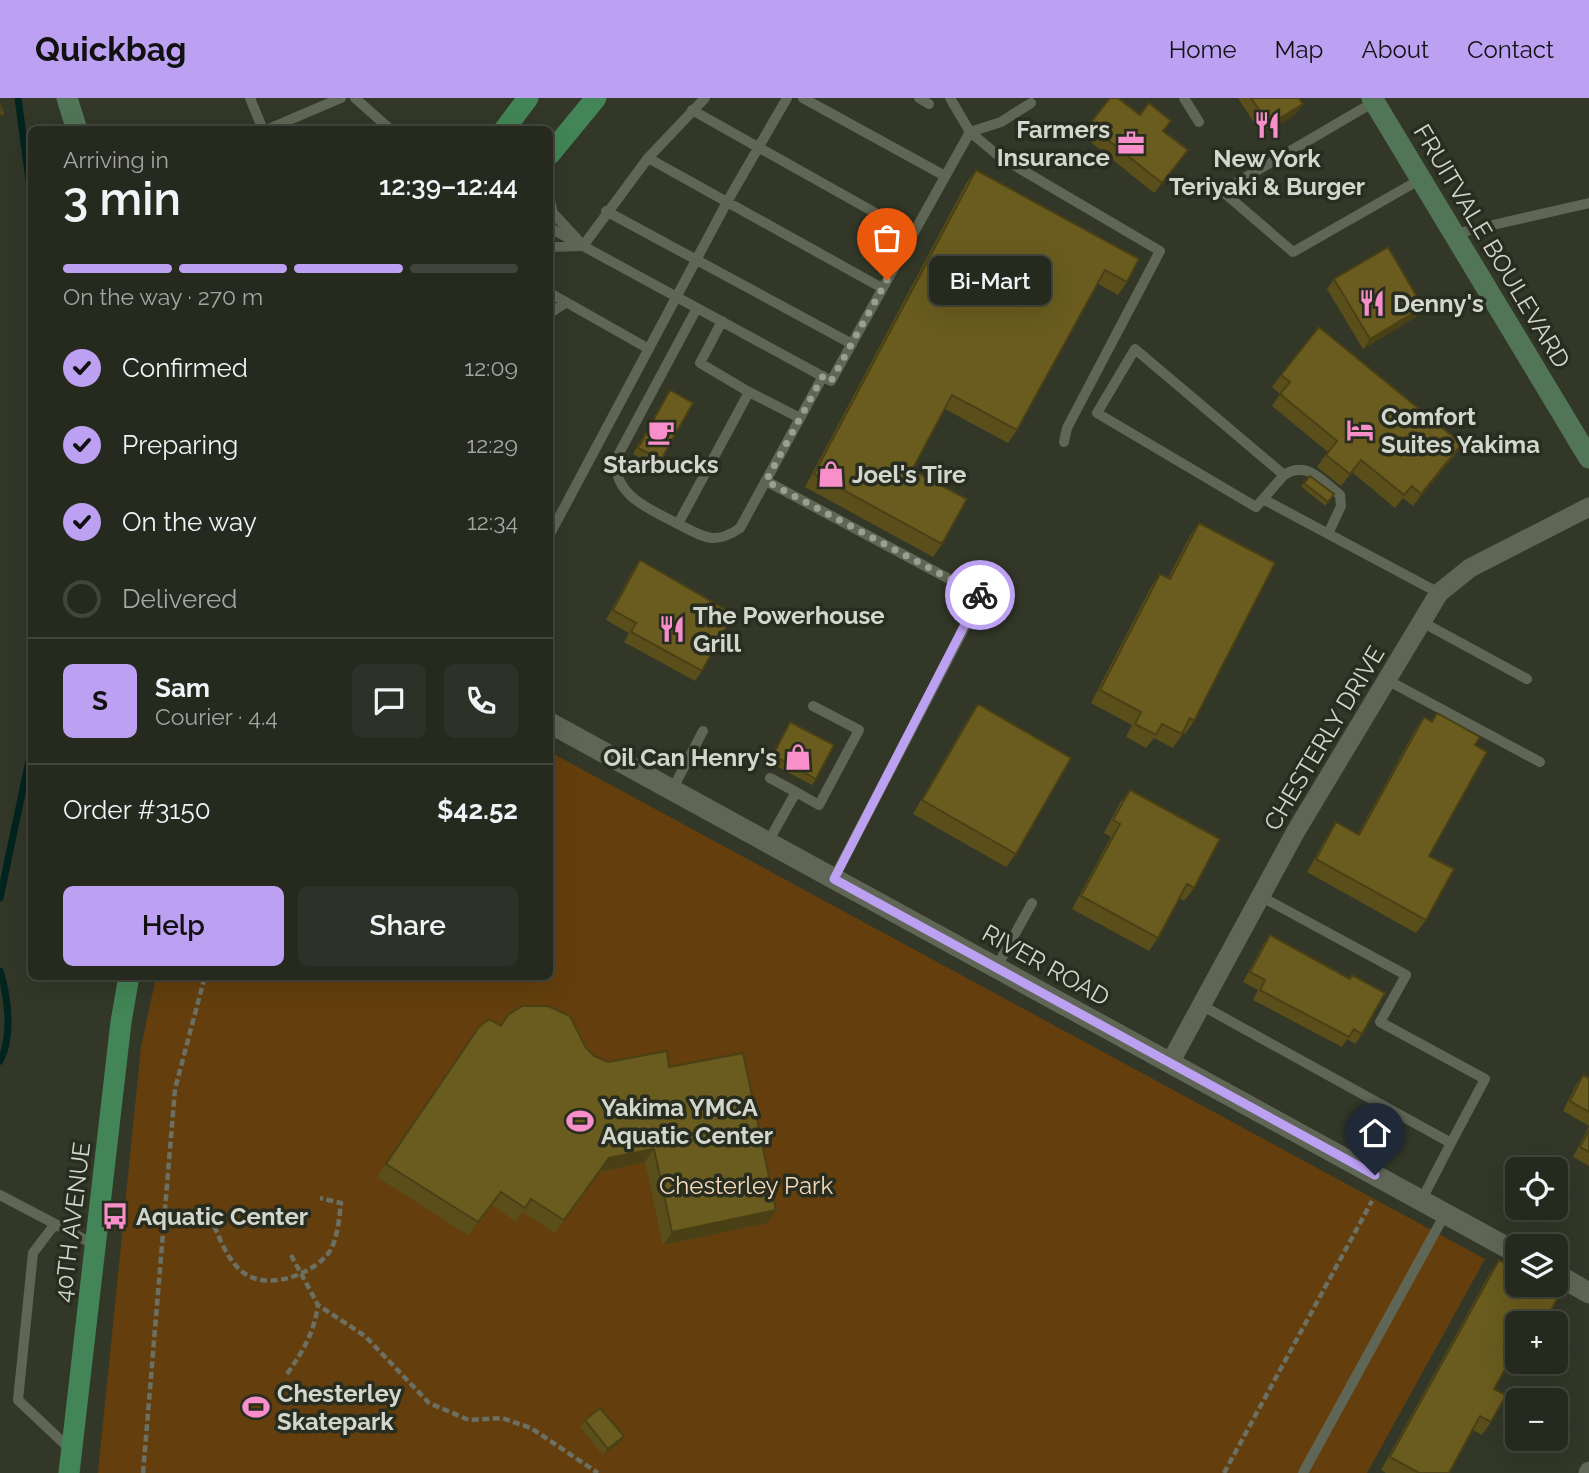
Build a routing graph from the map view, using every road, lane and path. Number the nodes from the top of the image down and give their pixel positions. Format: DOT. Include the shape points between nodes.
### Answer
graph roads {
  1 [pos="67,98"];
  2 [pos="250,98"];
  3 [pos="310,98"];
  4 [pos="341,98"];
  5 [pos="355,98"];
  6 [pos="596,98"];
  7 [pos="705,98"];
  8 [pos="787,98"];
  9 [pos="803,98"];
  10 [pos="919,98"];
  11 [pos="925,98"];
  12 [pos="950,98"];
  13 [pos="1184,98"];
  14 [pos="526,100"];
  15 [pos="1033,100"];
  16 [pos="1373,100"];
  17 [pos="315,109"];
  18 [pos="692,110"];
  19 [pos="1199,122"];
  20 [pos="76,126"];
  21 [pos="263,126"];
  22 [pos="275,126"];
  23 [pos="386,126"];
  24 [pos="507,126"];
  25 [pos="515,126"];
  26 [pos="970,132"];
  27 [pos="759,147"];
  28 [pos="553,150"];
  29 [pos="648,158"];
  30 [pos="945,176"];
  31 [pos="1421,179"];
  32 [pos="727,202"];
  33 [pos="1589,203"];
  34 [pos="606,211"];
  35 [pos="553,213"];
  36 [pos="553,230"];
  37 [pos="913,234"];
  38 [pos="1454,234"];
  39 [pos="583,246"];
  40 [pos="553,247"];
  41 [pos="696,260"];
  42 [pos="882,288"];
  43 [pos="553,295"];
  44 [pos="678,298"];
  45 [pos="565,303"];
  46 [pos="697,308"];
  47 [pos="553,311"];
  48 [pos="722,321"];
  49 [pos="852,344"];
  50 [pos="649,349"];
  51 [pos="823,376"];
  52 [pos="749,392"];
  53 [pos="800,418"];
  54 [pos="1064,442"];
  55 [pos="1589,458"];
  56 [pos="1284,475"];
  57 [pos="766,481"];
  58 [pos="1263,499"];
  59 [pos="1589,507"];
  60 [pos="678,524"];
  61 [pos="553,528"];
  62 [pos="1328,534"];
  63 [pos="1439,593"];
  64 [pos="1422,622"];
  65 [pos="1527,679"];
  66 [pos="1387,680"];
  67 [pos="813,706"];
  68 [pos="553,725"];
  69 [pos="703,732"];
  70 [pos="1540,762"];
  71 [pos="770,778"];
  72 [pos="672,790"];
  73 [pos="796,792"];
  74 [pos="768,843"];
  75 [pos="834,879"];
  76 [pos="1260,896"];
  77 [pos="1032,902"];
  78 [pos="996,968"];
  79 [pos="128,980"];
  80 [pos="204,980"];
  81 [pos="1201,1005"];
  82 [pos="1170,1063"];
  83 [pos="1451,1143"];
  84 [pos="0,1195"];
  85 [pos="320,1198"];
  86 [pos="1421,1200"];
  87 [pos="1372,1201"];
  88 [pos="1445,1213"];
  89 [pos="55,1224"];
  90 [pos="163,1224"];
  91 [pos="95,1245"];
  92 [pos="1505,1246"];
  93 [pos="291,1255"];
  94 [pos="302,1275"];
  95 [pos="1568,1281"];
  96 [pos="1589,1293"];
  97 [pos="318,1305"];
  98 [pos="287,1374"];
  99 [pos="71,1450"];
  100 [pos="69,1473"];
  101 [pos="143,1473"];
  102 [pos="598,1473"];
  103 [pos="1224,1473"];
  104 [pos="1303,1473"];
  1 -- 20 [label="main road"];
  2 -- 21 [label="lane"];
  3 -- 17 [label="lane"];
  4 -- 17 [label="lane"];
  5 -- 23 [label="lane"];
  6 -- 28 [label="main road"];
  7 -- 18 [label="lane"];
  8 -- 27 [label="lane"];
  9 -- 30 [label="lane"];
  10 -- 11 [label="lane" via="929,104"];
  12 -- 26 [label="lane"];
  13 -- 19 [label="lane"];
  14 -- 24 [label="main road"];
  14 -- 25 [label="lane"];
  15 -- 26 [label="lane" via="1002,122"];
  16 -- 31 [label="main road, FRUITVALE BOULEVARD"];
  16 -- 31 [label="lane" via="1222,191 1293,253"];
  17 -- 22 [label="lane"];
  18 -- 27 [label="lane"];
  18 -- 29 [label="lane"];
  26 -- 30 [label="lane"];
  26 -- 54 [label="lane" via="1000,157 1160,251 1067,428"];
  27 -- 32 [label="lane"];
  27 -- 37 [label="lane"];
  29 -- 32 [label="lane"];
  29 -- 34 [label="lane"];
  30 -- 37 [label="lane"];
  31 -- 38 [label="main road, FRUITVALE BOULEVARD"];
  32 -- 41 [label="lane"];
  32 -- 42 [label="lane"];
  33 -- 38 [label="lane"];
  34 -- 39 [label="lane"];
  34 -- 41 [label="lane"];
  35 -- 39 [label="lane"];
  36 -- 39 [label="lane"];
  37 -- 42 [label="lane"];
  38 -- 55 [label="main road, FRUITVALE BOULEVARD"];
  39 -- 40 [label="lane"];
  39 -- 44 [label="lane"];
  41 -- 44 [label="lane"];
  41 -- 49 [label="lane"];
  42 -- 49 [label="lane"];
  43 -- 45 [label="lane"];
  44 -- 46 [label="lane"];
  44 -- 50 [label="lane"];
  45 -- 47 [label="lane"];
  45 -- 50 [label="lane"];
  46 -- 48 [label="lane"];
  46 -- 60 [label="lane" via="616,459 621,489"];
  48 -- 51 [label="lane"];
  48 -- 52 [label="lane" via="700,363"];
  49 -- 51 [label="lane" via="831,381"];
  50 -- 61 [label="lane"];
  51 -- 53 [label="lane"];
  52 -- 53 [label="lane"];
  52 -- 60 [label="lane"];
  53 -- 57 [label="lane"];
  56 -- 58 [label="lane"];
  56 -- 58 [label="lane" via="1135,349 1097,413 1256,507"];
  56 -- 62 [label="lane" via="1295,468 1308,469 1340,495 1341,506"];
  57 -- 60 [label="lane" via="740,528 727,536 710,540"];
  57 -- 75 [label="lane" via="981,596"];
  58 -- 62 [label="lane"];
  59 -- 63 [label="street, CHESTERLY DRIVE" via="1470,568"];
  62 -- 63 [label="lane"];
  63 -- 64 [label="street, CHESTERLY DRIVE"];
  64 -- 65 [label="lane"];
  64 -- 66 [label="street, CHESTERLY DRIVE"];
  66 -- 70 [label="lane"];
  66 -- 76 [label="street, CHESTERLY DRIVE"];
  67 -- 73 [label="lane" via="859,730 819,805"];
  68 -- 72 [label="street, RIVER ROAD"];
  69 -- 72 [label="lane"];
  71 -- 73 [label="lane"];
  72 -- 74 [label="street, RIVER ROAD"];
  73 -- 74 [label="lane"];
  74 -- 75 [label="street, RIVER ROAD"];
  75 -- 78 [label="street, RIVER ROAD"];
  76 -- 81 [label="street, CHESTERLY DRIVE"];
  76 -- 83 [label="lane" via="1406,975 1380,1022 1485,1079"];
  77 -- 78 [label="lane"];
  78 -- 82 [label="street, RIVER ROAD"];
  79 -- 91 [label="main road, 40TH AVENUE"];
  80 -- 90 [label="path" via="175,1090"];
  81 -- 82 [label="street, CHESTERLY DRIVE"];
  81 -- 83 [label="lane"];
  82 -- 86 [label="street, RIVER ROAD"];
  83 -- 86 [label="lane"];
  84 -- 89 [label="lane"];
  85 -- 94 [label="path" via="341,1203 338,1230 330,1250"];
  86 -- 88 [label="street, RIVER ROAD"];
  87 -- 103 [label="path"];
  88 -- 92 [label="street, RIVER ROAD"];
  88 -- 104 [label="lane"];
  89 -- 91 [label="lane"];
  89 -- 99 [label="lane" via="33,1253 18,1400"];
  90 -- 94 [label="path" via="214,1225 228,1256 251,1277"];
  90 -- 101 [label="path"];
  91 -- 99 [label="main road, 40TH AVENUE"];
  93 -- 94 [label="path"];
  94 -- 97 [label="path"];
  95 -- 96 [label="street"];
  97 -- 98 [label="path" via="307,1344"];
  97 -- 102 [label="path" via="365,1336 429,1403 469,1420 502,1418 531,1428"];
  99 -- 100 [label="main road, 40TH AVENUE"];
}
